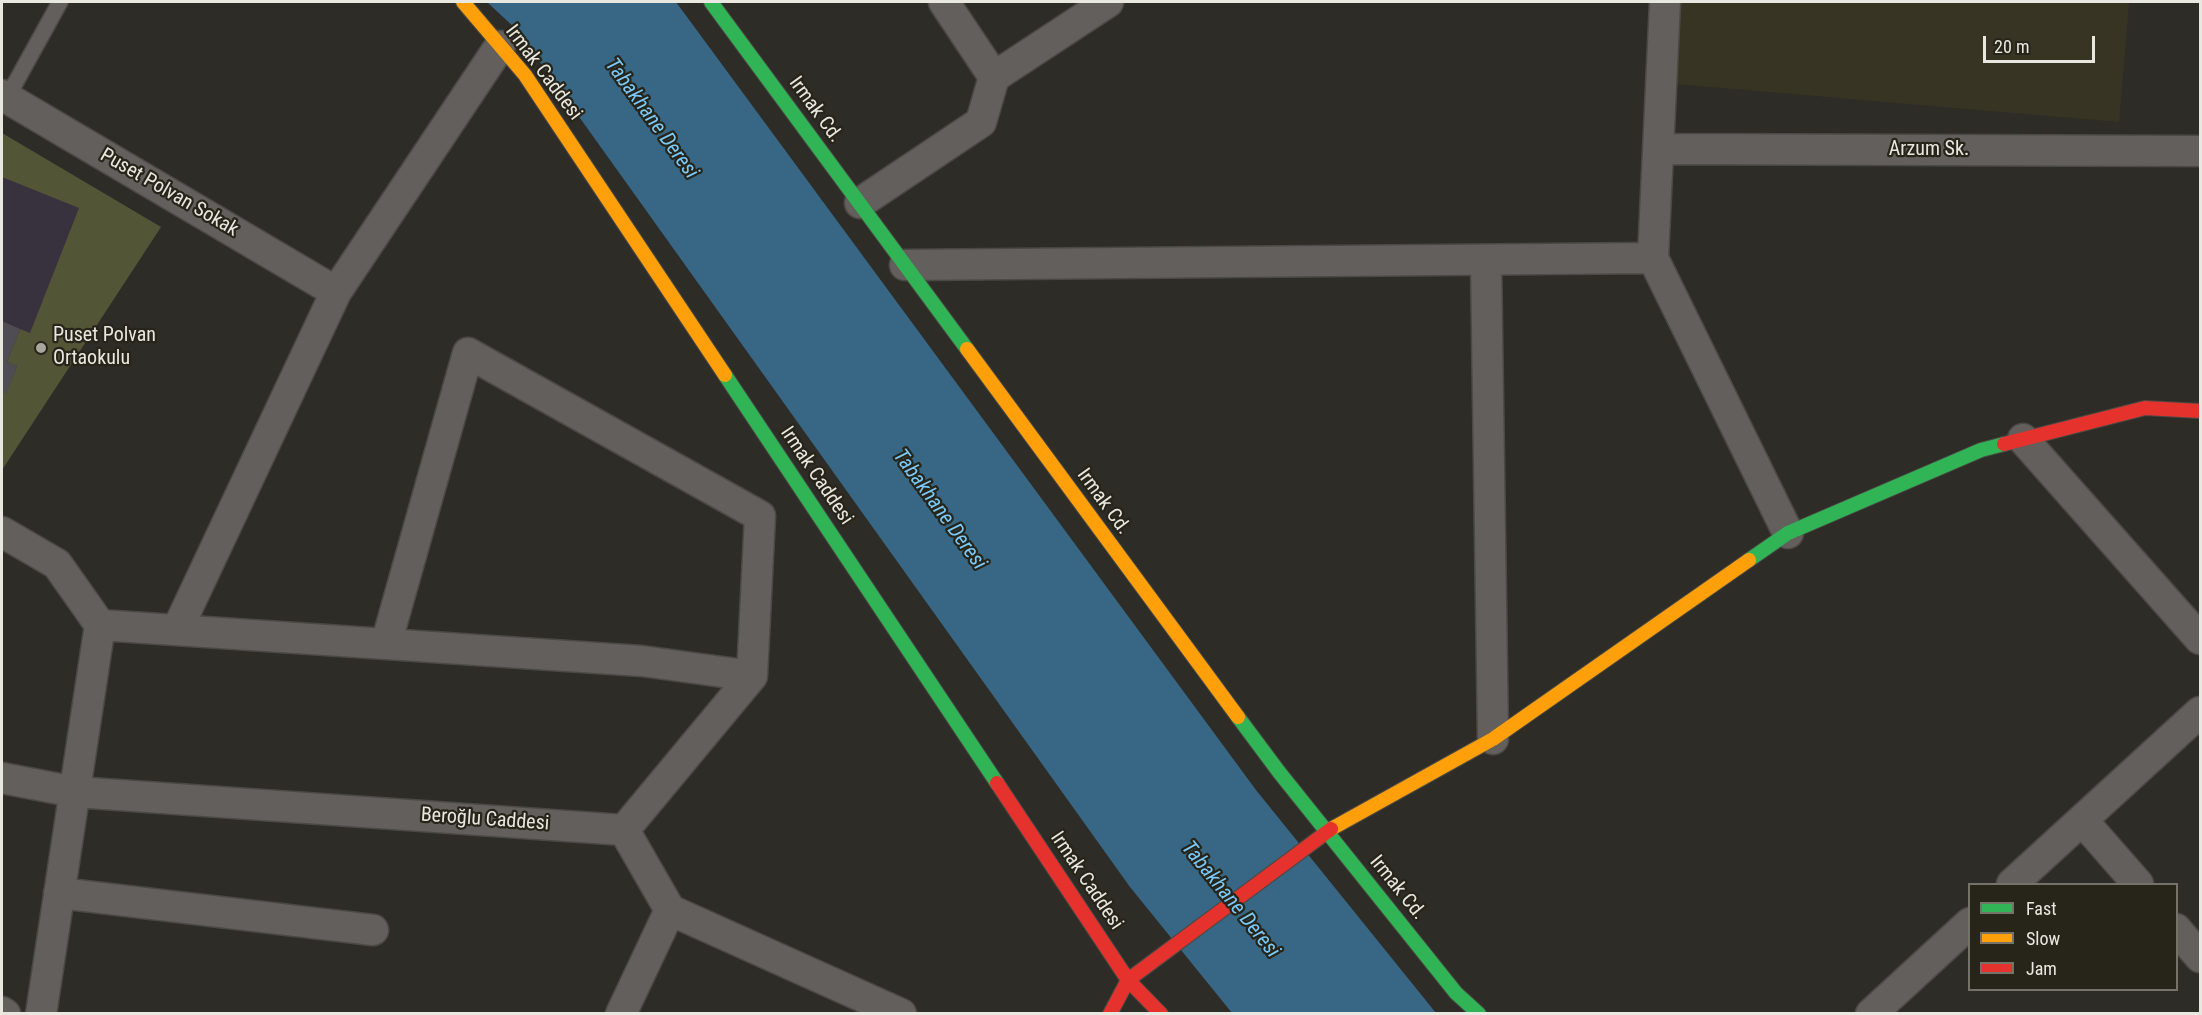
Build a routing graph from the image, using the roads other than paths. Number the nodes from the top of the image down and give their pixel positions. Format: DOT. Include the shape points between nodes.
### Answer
graph roads {
  1 [pos="60,2"];
  2 [pos="463,2"];
  3 [pos="711,2"];
  4 [pos="944,2"];
  5 [pos="1108,2"];
  6 [pos="1665,2"];
  7 [pos="500,46"];
  8 [pos="994,77"];
  9 [pos="4,96"];
  10 [pos="1658,149"];
  11 [pos="2200,151"];
  12 [pos="860,203"];
  13 [pos="1653,258"];
  14 [pos="1486,260"];
  15 [pos="905,265"];
  16 [pos="336,292"];
  17 [pos="2200,411"];
  18 [pos="2023,439"];
  19 [pos="2,532"];
  20 [pos="1788,533"];
  21 [pos="100,626"];
  22 [pos="177,630"];
  23 [pos="2200,639"];
  24 [pos="386,644"];
  25 [pos="752,676"];
  26 [pos="2200,712"];
  27 [pos="1492,739"];
  28 [pos="2,778"];
  29 [pos="75,792"];
  30 [pos="2082,820"];
  31 [pos="624,830"];
  32 [pos="1326,832"];
  33 [pos="2014,883"];
  34 [pos="2136,883"];
  35 [pos="59,893"];
  36 [pos="670,910"];
  37 [pos="1968,925"];
  38 [pos="374,930"];
  39 [pos="2178,931"];
  40 [pos="2200,957"];
  41 [pos="1128,980"];
  42 [pos="41,1014"];
  43 [pos="621,1014"];
  44 [pos="901,1014"];
  45 [pos="1110,1014"];
  46 [pos="1161,1014"];
  47 [pos="1479,1014"];
  48 [pos="1871,1014"];
  1 -- 9 [label="lane"];
  2 -- 7 [label="street, Irmak Caddesi"];
  3 -- 12 [label="street, Irmak Cd."];
  4 -- 8 [label="street"];
  5 -- 8 [label="street"];
  6 -- 10 [label="street"];
  7 -- 16 [label="street"];
  7 -- 41 [label="street, Irmak Caddesi" via="525,75"];
  8 -- 12 [label="street" via="981,122"];
  9 -- 16 [label="street, Puset Polvan Sokak"];
  10 -- 11 [label="street, Arzum Sk."];
  10 -- 13 [label="street"];
  12 -- 15 [label="street, Irmak Cd."];
  13 -- 14 [label="street"];
  13 -- 20 [label="street"];
  14 -- 15 [label="street"];
  14 -- 27 [label="street"];
  15 -- 32 [label="street, Irmak Cd."];
  16 -- 22 [label="street"];
  17 -- 18 [label="street" via="2145,408"];
  18 -- 20 [label="street" via="1981,450"];
  18 -- 23 [label="street"];
  19 -- 21 [label="street" via="57,564"];
  20 -- 27 [label="street"];
  21 -- 22 [label="street"];
  21 -- 29 [label="street"];
  22 -- 24 [label="street"];
  24 -- 25 [label="street" via="642,661"];
  24 -- 25 [label="street" via="468,353 760,516"];
  25 -- 31 [label="street"];
  26 -- 30 [label="street"];
  27 -- 32 [label="street"];
  28 -- 29 [label="street, Beroğlu Caddesi"];
  29 -- 31 [label="street, Beroğlu Caddesi"];
  29 -- 35 [label="street"];
  30 -- 33 [label="street"];
  30 -- 34 [label="street"];
  31 -- 36 [label="street"];
  32 -- 41 [label="street"];
  32 -- 47 [label="street, Irmak Cd." via="1456,993"];
  35 -- 38 [label="street"];
  35 -- 42 [label="street"];
  36 -- 43 [label="street"];
  36 -- 44 [label="street"];
  37 -- 48 [label="street"];
  39 -- 40 [label="street"];
  41 -- 45 [label="street"];
  41 -- 46 [label="street"];
}
